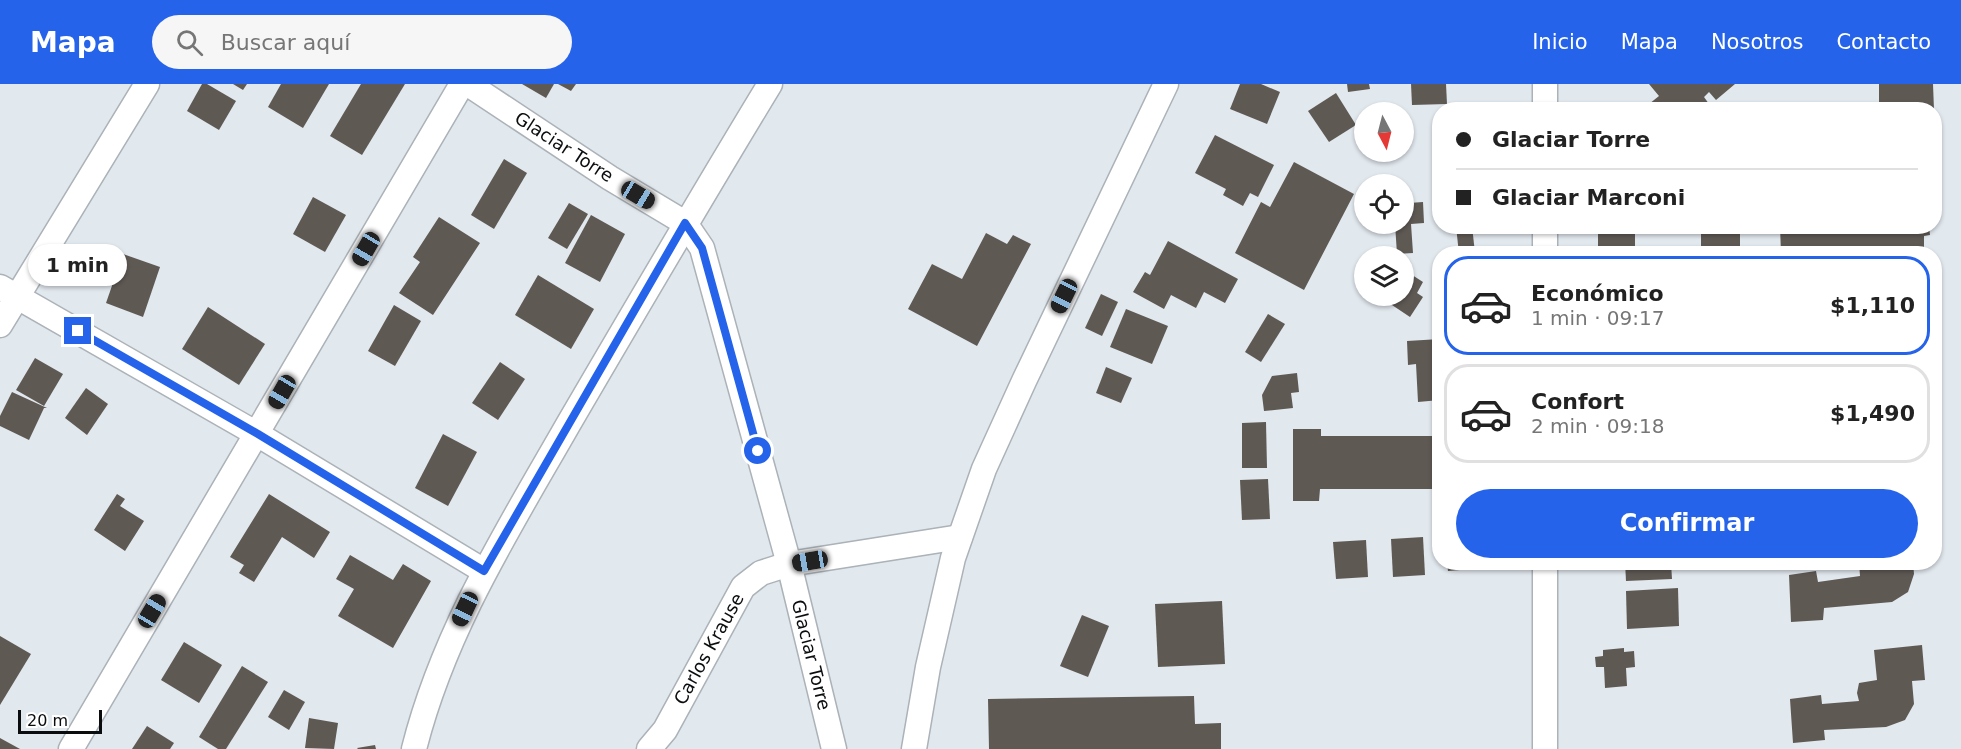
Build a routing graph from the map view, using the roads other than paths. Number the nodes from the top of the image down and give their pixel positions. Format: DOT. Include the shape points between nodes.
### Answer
graph roads {
  1 [pos="147,84"];
  2 [pos="462,84"];
  3 [pos="468,84"];
  4 [pos="770,84"];
  5 [pos="1166,84"];
  6 [pos="1545,84"];
  7 [pos="1545,102"];
  8 [pos="685,223"];
  9 [pos="9,292"];
  10 [pos="0,325"];
  11 [pos="258,434"];
  12 [pos="960,537"];
  13 [pos="789,564"];
  14 [pos="1545,570"];
  15 [pos="484,571"];
  16 [pos="70,749"];
  17 [pos="414,749"];
  18 [pos="649,749"];
  19 [pos="834,749"];
  20 [pos="914,749"];
  21 [pos="1545,749"];
  1 -- 9 [label="street"];
  2 -- 11 [label="street"];
  3 -- 8 [label="street, Glaciar Torre"];
  4 -- 8 [label="street"];
  5 -- 12 [label="street" via="1009,413"];
  6 -- 7 [label="street"];
  8 -- 13 [label="street, Glaciar Torre" via="702,248"];
  8 -- 15 [label="street"];
  9 -- 10 [label="street"];
  9 -- 11 [label="street"];
  11 -- 15 [label="street"];
  11 -- 16 [label="street"];
  12 -- 13 [label="street, Carlos Krause"];
  12 -- 20 [label="street" via="937,624"];
  13 -- 18 [label="street, Carlos Krause" via="761,573 743,587 665,730"];
  13 -- 19 [label="street, Glaciar Torre"];
  14 -- 21 [label="street"];
  15 -- 17 [label="street" via="447,648"];
}
